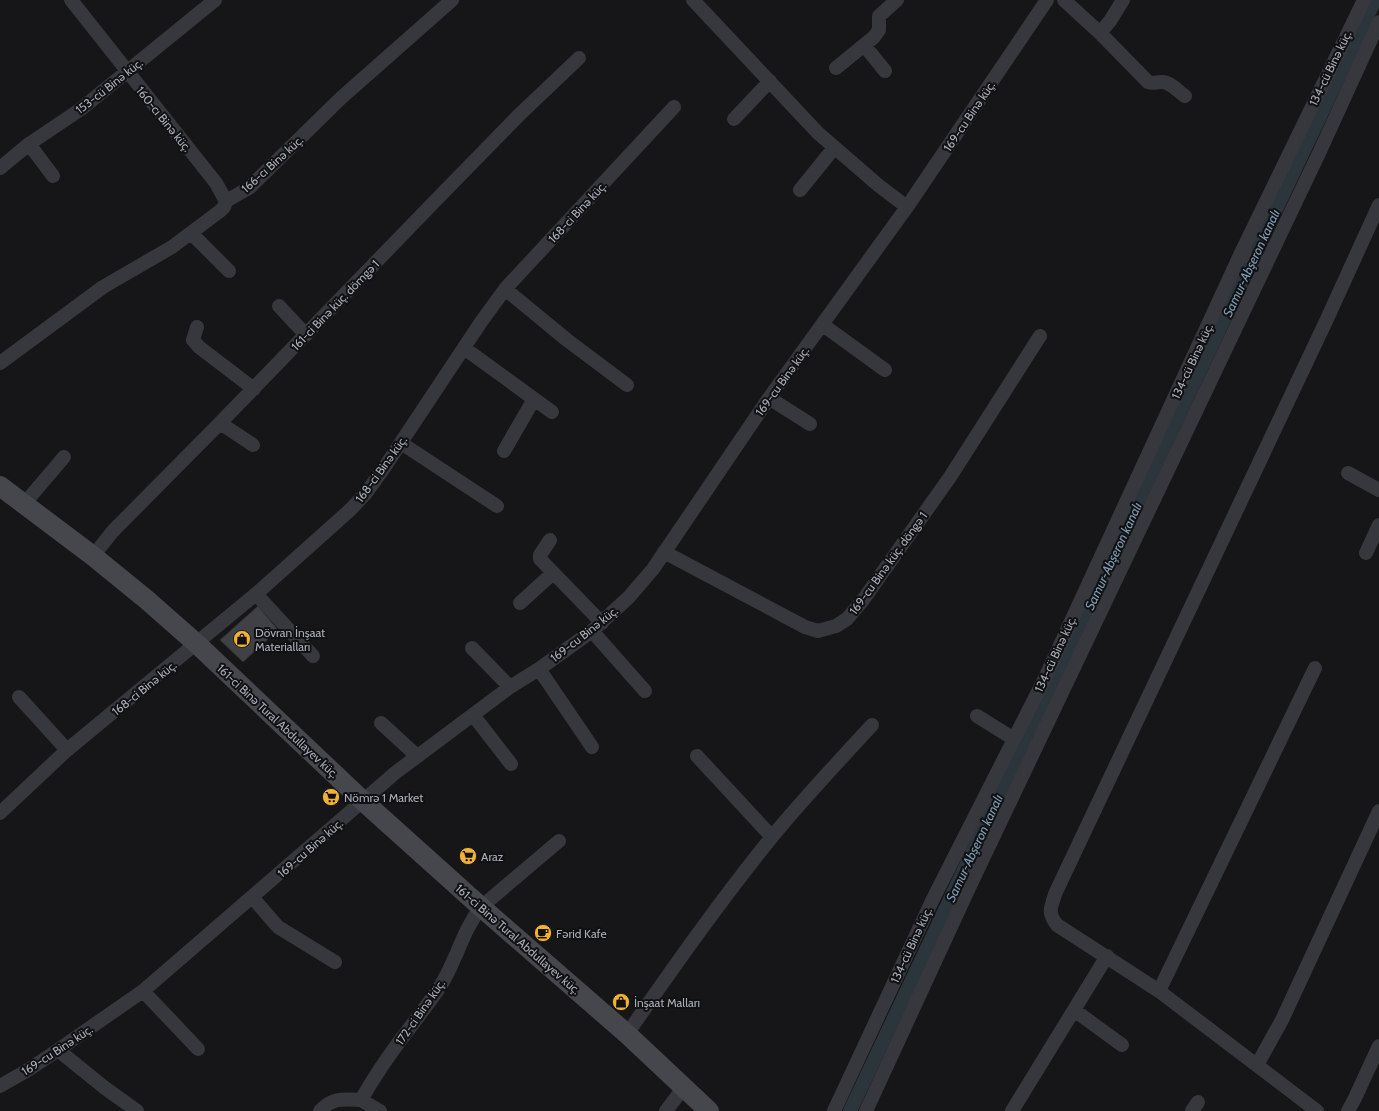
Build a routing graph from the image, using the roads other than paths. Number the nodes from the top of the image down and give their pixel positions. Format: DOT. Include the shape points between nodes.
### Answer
graph roads {
  1 [pos="71,0"];
  2 [pos="215,0"];
  3 [pos="452,0"];
  4 [pos="693,0"];
  5 [pos="897,0"];
  6 [pos="1047,0"];
  7 [pos="1064,0"];
  8 [pos="1123,0"];
  9 [pos="1362,1"];
  10 [pos="1379,22"];
  11 [pos="1100,33"];
  12 [pos="864,45"];
  13 [pos="579,58"];
  14 [pos="836,68"];
  15 [pos="885,71"];
  16 [pos="127,72"];
  17 [pos="770,81"];
  18 [pos="1185,96"];
  19 [pos="674,107"];
  20 [pos="734,119"];
  21 [pos="29,144"];
  22 [pos="834,148"];
  23 [pos="0,168"];
  24 [pos="53,176"];
  25 [pos="800,190"];
  26 [pos="226,201"];
  27 [pos="1379,205"];
  28 [pos="907,207"];
  29 [pos="191,233"];
  30 [pos="1241,253"];
  31 [pos="1266,265"];
  32 [pos="229,270"];
  33 [pos="505,289"];
  34 [pos="279,306"];
  35 [pos="823,325"];
  36 [pos="197,328"];
  37 [pos="306,335"];
  38 [pos="1040,336"];
  39 [pos="464,348"];
  40 [pos="0,363"];
  41 [pos="884,370"];
  42 [pos="627,385"];
  43 [pos="254,389"];
  44 [pos="769,398"];
  45 [pos="534,399"];
  46 [pos="552,412"];
  47 [pos="220,423"];
  48 [pos="810,424"];
  49 [pos="253,444"];
  50 [pos="401,444"];
  51 [pos="504,451"];
  52 [pos="64,457"];
  53 [pos="1348,473"];
  54 [pos="2,490"];
  55 [pos="1379,490"];
  56 [pos="24,504"];
  57 [pos="497,506"];
  58 [pos="1379,525"];
  59 [pos="550,540"];
  60 [pos="664,552"];
  61 [pos="1366,553"];
  62 [pos="93,556"];
  63 [pos="553,572"];
  64 [pos="256,594"];
  65 [pos="520,603"];
  66 [pos="597,627"];
  67 [pos="197,644"];
  68 [pos="472,648"];
  69 [pos="313,656"];
  70 [pos="1315,668"];
  71 [pos="539,669"];
  72 [pos="510,687"];
  73 [pos="645,691"];
  74 [pos="19,698"];
  75 [pos="473,715"];
  76 [pos="977,716"];
  77 [pos="381,723"];
  78 [pos="872,725"];
  79 [pos="1014,739"];
  80 [pos="592,747"];
  81 [pos="67,750"];
  82 [pos="417,756"];
  83 [pos="697,756"];
  84 [pos="511,764"];
  85 [pos="363,801"];
  86 [pos="1379,811"];
  87 [pos="0,813"];
  88 [pos="772,837"];
  89 [pos="559,841"];
  90 [pos="252,897"];
  91 [pos="481,907"];
  92 [pos="1107,956"];
  93 [pos="335,962"];
  94 [pos="143,991"];
  95 [pos="1159,992"];
  96 [pos="1074,1010"];
  97 [pos="627,1034"];
  98 [pos="1122,1045"];
  99 [pos="1379,1046"];
  100 [pos="198,1049"];
  101 [pos="58,1050"];
  102 [pos="1257,1065"];
  103 [pos="0,1086"];
  104 [pos="684,1087"];
  105 [pos="360,1100"];
  106 [pos="137,1111"];
  107 [pos="320,1111"];
  108 [pos="380,1111"];
  109 [pos="666,1111"];
  110 [pos="709,1111"];
  111 [pos="834,1111"];
  112 [pos="866,1111"];
  113 [pos="1012,1111"];
  114 [pos="1317,1111"];
  115 [pos="1348,1111"];
  1 -- 16 [label="street, 160-cı Binə küç."];
  2 -- 16 [label="street, 153-cü Binə küç."];
  3 -- 26 [label="street, 166-cı Binə küç." via="341,98 249,188"];
  4 -- 17 [label="street"];
  5 -- 12 [label="street" via="879,16 879,30"];
  6 -- 28 [label="street, 169-cu Binə küç."];
  7 -- 11 [label="street"];
  8 -- 11 [label="street"];
  9 -- 30 [label="street, 134-cü Binə küç."];
  10 -- 31 [label="street"];
  11 -- 18 [label="street" via="1148,82 1168,83"];
  12 -- 14 [label="street"];
  12 -- 15 [label="street"];
  13 -- 37 [label="street, 161-ci Binə küç. dömgə 1" via="519,115"];
  16 -- 21 [label="street, 153-cü Binə küç." via="81,109"];
  16 -- 26 [label="street, 160-cı Binə küç." via="216,183"];
  17 -- 20 [label="street"];
  17 -- 22 [label="street"];
  19 -- 33 [label="street, 168-ci Binə küç."];
  21 -- 23 [label="street, 153-cü Binə küç."];
  21 -- 24 [label="street"];
  22 -- 25 [label="street"];
  22 -- 28 [label="street"];
  26 -- 29 [label="street, 166-cı Binə küç." via="220,211"];
  27 -- 92 [label="street" via="1055,894 1051,917 1057,925"];
  28 -- 35 [label="street, 169-cu Binə küç."];
  29 -- 32 [label="street"];
  29 -- 40 [label="street, 166-cı Binə küç." via="103,287"];
  30 -- 31 [label="street"];
  30 -- 79 [label="street, 134-cü Binə küç." via="1044,680"];
  31 -- 112 [label="street" via="972,882"];
  33 -- 39 [label="street, 168-ci Binə küç."];
  33 -- 42 [label="street"];
  34 -- 37 [label="street"];
  35 -- 41 [label="street"];
  35 -- 44 [label="street, 169-cu Binə küç."];
  36 -- 43 [label="street" via="193,340 199,347"];
  37 -- 43 [label="street, 161-ci Binə küç. dömgə 1"];
  38 -- 60 [label="street, 169-cu Binə küç. döngə 1" via="950,477 863,600 847,619 836,626 818,630 805,627"];
  39 -- 45 [label="street"];
  39 -- 50 [label="street, 168-ci Binə küç."];
  43 -- 47 [label="street, 161-ci Binə küç. dömgə 1"];
  44 -- 48 [label="street"];
  44 -- 60 [label="street, 169-cu Binə küç."];
  45 -- 46 [label="street"];
  45 -- 51 [label="street"];
  47 -- 49 [label="street"];
  47 -- 62 [label="street, 161-ci Binə küç. dömgə 1" via="113,531"];
  50 -- 57 [label="street"];
  50 -- 64 [label="street, 168-ci Binə küç." via="366,493 350,510"];
  52 -- 56 [label="street"];
  53 -- 55 [label="street"];
  54 -- 56 [label="street, 161-ci Binə Tural Abdullayev küç."];
  56 -- 62 [label="street, 161-ci Binə Tural Abdullayev küç."];
  58 -- 61 [label="street"];
  59 -- 63 [label="street" via="540,559"];
  60 -- 66 [label="street, 169-cu Binə küç." via="634,592"];
  62 -- 67 [label="street, 161-ci Binə Tural Abdullayev küç."];
  63 -- 65 [label="street"];
  63 -- 66 [label="street"];
  64 -- 67 [label="street, 168-ci Binə küç."];
  64 -- 69 [label="street"];
  66 -- 71 [label="street, 169-cu Binə küç."];
  66 -- 73 [label="street"];
  67 -- 81 [label="street, 168-ci Binə küç."];
  67 -- 85 [label="street, 161-ci Binə Tural Abdullayev küç."];
  68 -- 72 [label="street"];
  70 -- 95 [label="street"];
  71 -- 72 [label="street, 169-cu Binə küç."];
  71 -- 80 [label="street"];
  72 -- 75 [label="street, 169-cu Binə küç."];
  74 -- 81 [label="street"];
  75 -- 82 [label="street, 169-cu Binə küç."];
  75 -- 84 [label="street"];
  76 -- 79 [label="street"];
  77 -- 82 [label="street"];
  78 -- 88 [label="street"];
  79 -- 111 [label="street, 134-cü Binə küç." via="932,902"];
  81 -- 87 [label="street, 168-ci Binə küç."];
  82 -- 85 [label="street, 169-cu Binə küç."];
  83 -- 88 [label="street"];
  85 -- 90 [label="street, 169-cu Binə küç."];
  85 -- 91 [label="street, 161-ci Binə Tural Abdullayev küç."];
  86 -- 102 [label="street" via="1282,1020"];
  88 -- 97 [label="street" via="683,954"];
  89 -- 91 [label="street, 172-ci Binə küç."];
  90 -- 93 [label="street" via="278,928"];
  90 -- 94 [label="street, 169-cu Binə küç."];
  91 -- 97 [label="street, 161-ci Binə Tural Abdullayev küç."];
  91 -- 105 [label="street, 172-ci Binə küç." via="466,929 444,979 434,995 372,1079"];
  92 -- 95 [label="street"];
  92 -- 96 [label="street"];
  94 -- 100 [label="street"];
  94 -- 101 [label="street, 169-cu Binə küç."];
  95 -- 102 [label="street"];
  96 -- 98 [label="street"];
  96 -- 113 [label="street"];
  97 -- 104 [label="street, 161-ci Binə Tural Abdullayev küç."];
  99 -- 115 [label="street"];
  101 -- 103 [label="street, 169-cu Binə küç."];
  101 -- 106 [label="street"];
  102 -- 114 [label="street"];
  104 -- 109 [label="street"];
  104 -- 110 [label="street, 161-ci Binə Tural Abdullayev küç."];
  105 -- 107 [label="street" via="340,1098"];
  105 -- 108 [label="street"];
}
